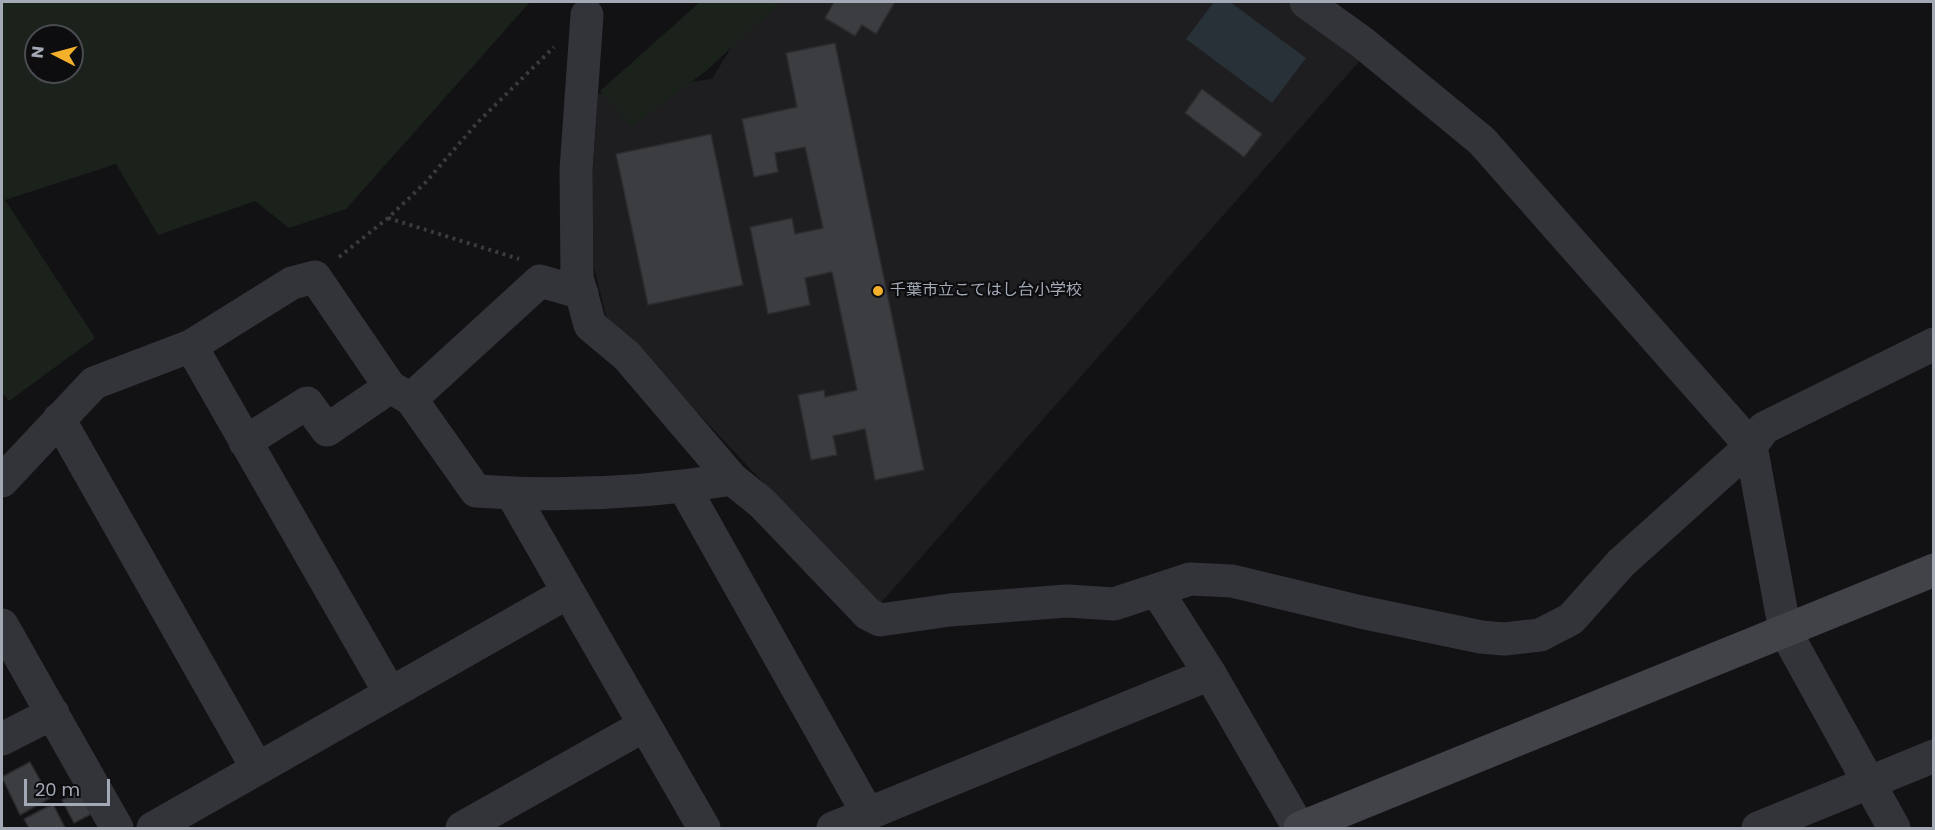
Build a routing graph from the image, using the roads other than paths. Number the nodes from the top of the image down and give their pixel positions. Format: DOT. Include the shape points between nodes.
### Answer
graph roads {
  1 [pos="1306,2"];
  2 [pos="587,15"];
  3 [pos="582,293"];
  4 [pos="1934,344"];
  5 [pos="190,346"];
  6 [pos="400,393"];
  7 [pos="59,419"];
  8 [pos="245,442"];
  9 [pos="1751,446"];
  10 [pos="8,462"];
  11 [pos="732,479"];
  12 [pos="684,487"];
  13 [pos="512,494"];
  14 [pos="1934,570"];
  15 [pos="1157,591"];
  16 [pos="567,592"];
  17 [pos="2,625"];
  18 [pos="1785,631"];
  19 [pos="1210,674"];
  20 [pos="390,693"];
  21 [pos="53,713"];
  22 [pos="645,725"];
  23 [pos="2,740"];
  24 [pos="1934,756"];
  25 [pos="257,768"];
  26 [pos="1868,782"];
  27 [pos="868,814"];
  28 [pos="117,828"];
  29 [pos="153,828"];
  30 [pos="462,828"];
  31 [pos="704,828"];
  32 [pos="833,828"];
  33 [pos="1299,828"];
  34 [pos="1758,828"];
  35 [pos="1894,828"];
  1 -- 9 [label="street" via="1363,43 1482,141"];
  2 -- 3 [label="street" via="576,170 578,277"];
  3 -- 6 [label="street" via="540,281"];
  3 -- 11 [label="street" via="590,325 627,356"];
  4 -- 9 [label="street" via="1764,428"];
  5 -- 6 [label="street" via="292,283 315,277"];
  5 -- 7 [label="street" via="94,383"];
  5 -- 8 [label="street"];
  6 -- 8 [label="street" via="327,430 307,403"];
  6 -- 13 [label="street" via="476,491"];
  7 -- 10 [label="street"];
  7 -- 25 [label="street"];
  8 -- 20 [label="street"];
  9 -- 15 [label="street" via="1621,563 1571,619 1540,635 1481,637 1232,581 1190,579"];
  9 -- 18 [label="street"];
  11 -- 12 [label="street"];
  11 -- 15 [label="street" via="762,503 868,614 880,620 1067,601 1114,604"];
  12 -- 13 [label="street"];
  12 -- 27 [label="street"];
  13 -- 16 [label="street"];
  14 -- 18 [label="street"];
  15 -- 19 [label="street"];
  16 -- 20 [label="street"];
  16 -- 22 [label="street"];
  17 -- 21 [label="street"];
  18 -- 26 [label="street"];
  18 -- 33 [label="street"];
  19 -- 27 [label="street"];
  19 -- 33 [label="street"];
  20 -- 25 [label="street"];
  21 -- 23 [label="street"];
  21 -- 28 [label="street"];
  22 -- 30 [label="street"];
  22 -- 31 [label="street"];
  24 -- 26 [label="street"];
  25 -- 29 [label="street"];
  26 -- 34 [label="street"];
  26 -- 35 [label="street"];
  27 -- 32 [label="street"];
}
